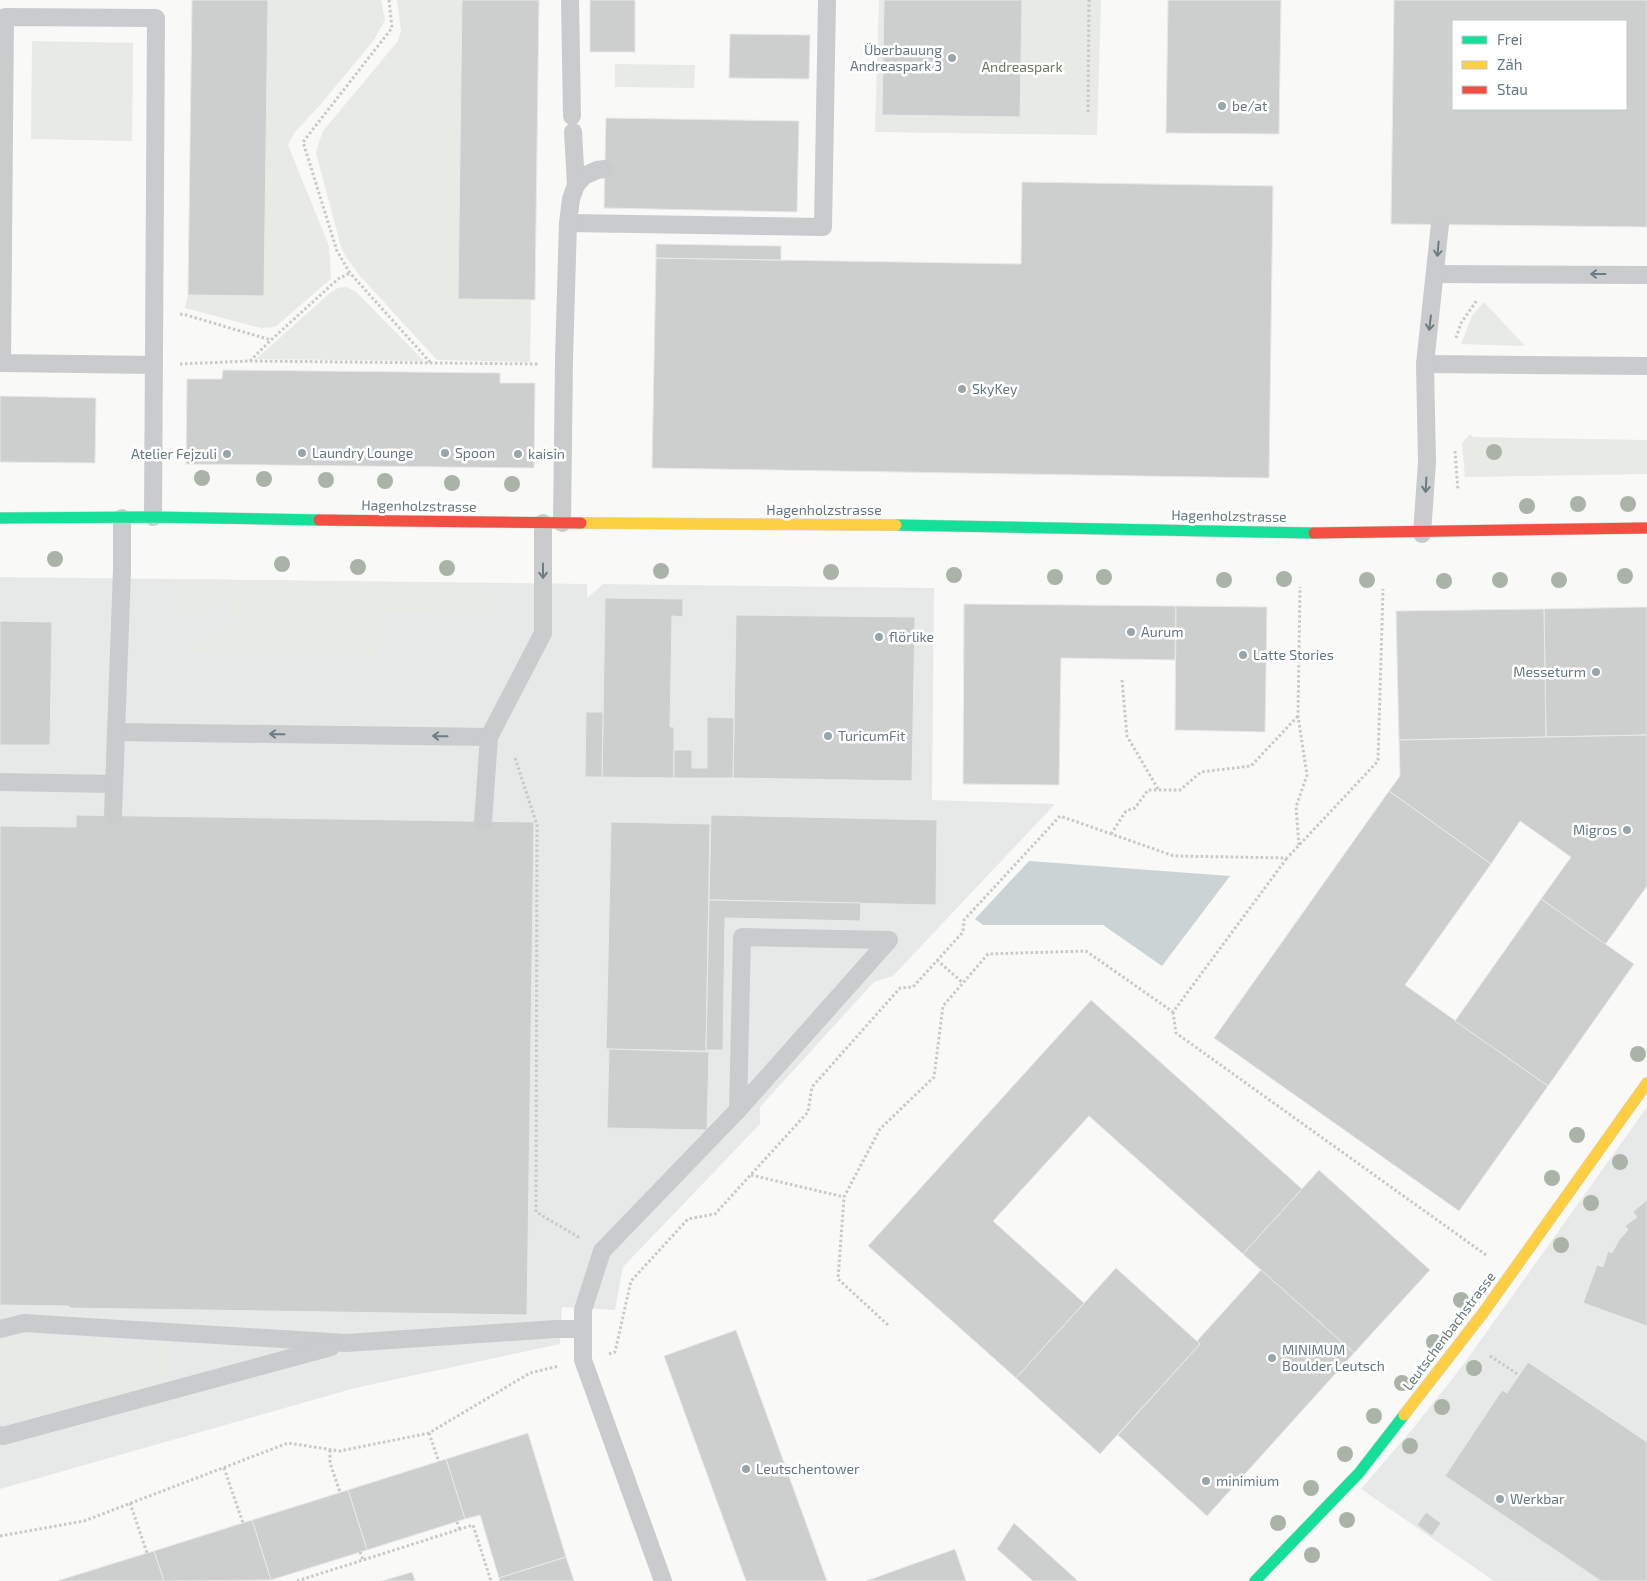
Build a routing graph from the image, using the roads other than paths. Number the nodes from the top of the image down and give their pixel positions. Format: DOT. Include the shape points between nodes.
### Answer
graph roads {
  1 [pos="570,0"];
  2 [pos="826,0"];
  3 [pos="605,169"];
  4 [pos="576,185"];
  5 [pos="568,223"];
  6 [pos="1440,224"];
  7 [pos="1436,274"];
  8 [pos="1647,275"];
  9 [pos="1425,364"];
  10 [pos="153,365"];
  11 [pos="1647,366"];
  12 [pos="152,517"];
  13 [pos="0,518"];
  14 [pos="122,518"];
  15 [pos="543,522"];
  16 [pos="562,523"];
  17 [pos="1647,528"];
  18 [pos="1422,534"];
  19 [pos="116,732"];
  20 [pos="489,737"];
  21 [pos="0,782"];
  22 [pos="114,784"];
  23 [pos="113,816"];
  24 [pos="483,822"];
  25 [pos="1647,1083"];
  26 [pos="738,1110"];
  27 [pos="0,1329"];
  28 [pos="582,1329"];
  29 [pos="346,1343"];
  30 [pos="0,1435"];
  31 [pos="663,1581"];
  32 [pos="1255,1581"];
  1 -- 4 [label="lane"];
  2 -- 5 [label="lane" via="823,227"];
  3 -- 4 [label="lane" via="584,176"];
  4 -- 5 [label="lane"];
  5 -- 16 [label="lane"];
  6 -- 7 [label="lane, one-way"];
  8 -- 7 [label="lane, one-way"];
  7 -- 9 [label="lane, one-way"];
  9 -- 11 [label="lane"];
  9 -- 18 [label="lane, one-way" via="1427,462"];
  10 -- 10 [label="lane" via="2,363 5,17 156,18"];
  10 -- 12 [label="lane"];
  12 -- 14 [label="street, Hagenholzstrasse"];
  12 -- 15 [label="street, Hagenholzstrasse"];
  13 -- 14 [label="street, Hagenholzstrasse"];
  14 -- 19 [label="lane"];
  15 -- 16 [label="street, Hagenholzstrasse"];
  15 -- 20 [label="lane, one-way" via="543,633"];
  16 -- 18 [label="street, Hagenholzstrasse" via="926,525"];
  17 -- 18 [label="street, Hagenholzstrasse"];
  20 -- 19 [label="lane, one-way"];
  19 -- 22 [label="lane"];
  20 -- 24 [label="lane"];
  21 -- 22 [label="lane"];
  22 -- 23 [label="lane"];
  25 -- 32 [label="street, Leutschenbachstrasse" via="1483,1313 1360,1473"];
  26 -- 26 [label="lane" via="742,937 888,940 764,1080"];
  26 -- 28 [label="lane" via="602,1251 582,1310"];
  27 -- 29 [label="lane" via="24,1323"];
  28 -- 29 [label="lane"];
  28 -- 31 [label="lane" via="584,1360"];
  29 -- 30 [label="lane"];
}
